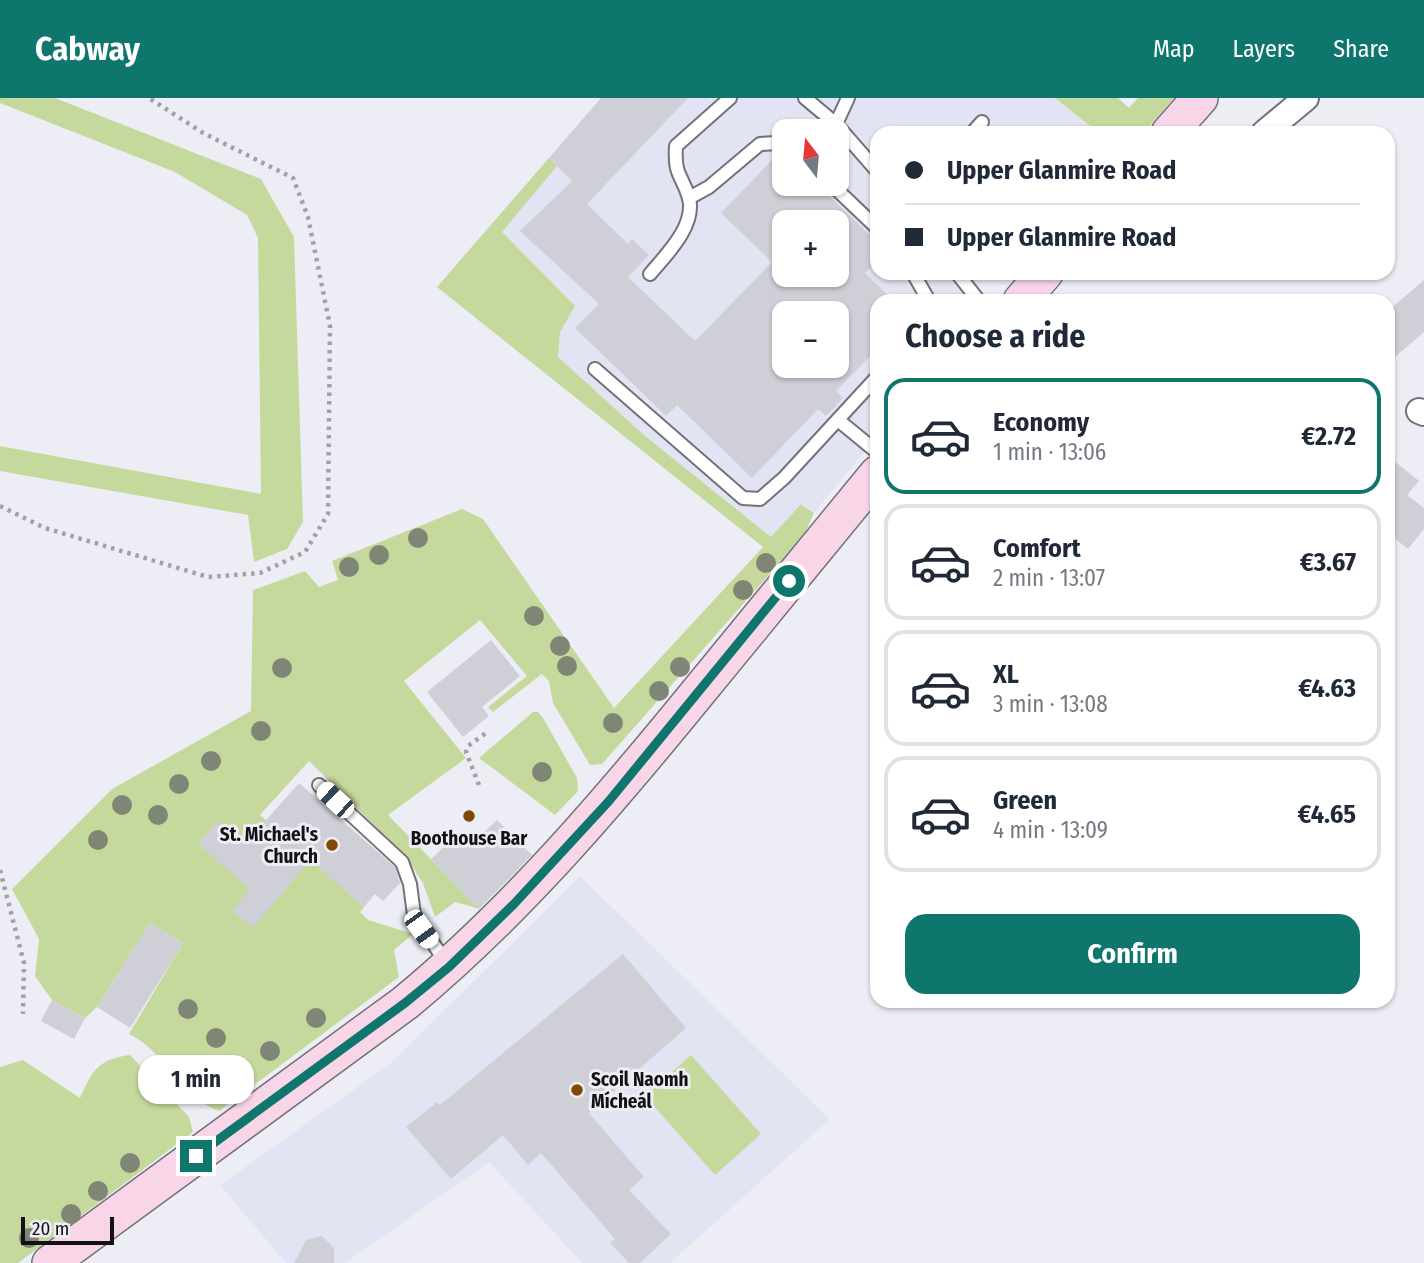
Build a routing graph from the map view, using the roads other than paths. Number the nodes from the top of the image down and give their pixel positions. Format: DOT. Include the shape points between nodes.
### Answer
graph roads {
  1 [pos="730,98"];
  2 [pos="804,98"];
  3 [pos="848,98"];
  4 [pos="1200,98"];
  5 [pos="1289,103"];
  6 [pos="830,119"];
  7 [pos="838,119"];
  8 [pos="982,122"];
  9 [pos="978,126"];
  10 [pos="1175,126"];
  11 [pos="1270,126"];
  12 [pos="849,139"];
  13 [pos="772,143"];
  14 [pos="870,164"];
  15 [pos="844,196"];
  16 [pos="689,198"];
  17 [pos="870,221"];
  18 [pos="650,274"];
  19 [pos="962,280"];
  20 [pos="1039,280"];
  21 [pos="974,294"];
  22 [pos="1027,294"];
  23 [pos="596,369"];
  24 [pos="870,385"];
  25 [pos="838,420"];
  26 [pos="870,446"];
  27 [pos="870,483"];
  28 [pos="318,785"];
  29 [pos="449,967"];
  30 [pos="50,1263"];
  1 -- 16 [label="lane" via="676,146 675,169"];
  2 -- 6 [label="lane"];
  3 -- 7 [label="lane"];
  4 -- 10 [label="main road"];
  5 -- 11 [label="street"];
  8 -- 9 [label="lane"];
  12 -- 14 [label="lane"];
  13 -- 16 [label="lane" via="760,144"];
  15 -- 17 [label="lane"];
  16 -- 18 [label="lane" via="688,219"];
  19 -- 21 [label="lane"];
  20 -- 22 [label="main road"];
  23 -- 25 [label="lane" via="743,498 760,499"];
  24 -- 25 [label="lane"];
  25 -- 26 [label="lane"];
  27 -- 29 [label="main road" via="609,801"];
  28 -- 29 [label="lane" via="402,862 414,915"];
  29 -- 30 [label="main road"];
}
